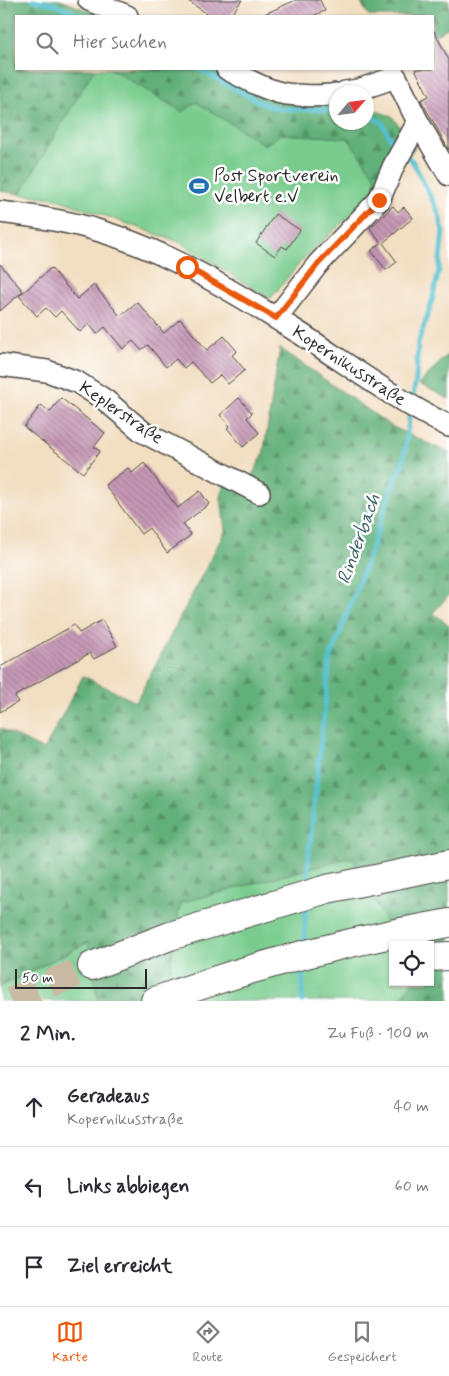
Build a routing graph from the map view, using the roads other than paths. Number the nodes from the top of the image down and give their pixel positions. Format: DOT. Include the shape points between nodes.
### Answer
graph roads {
  1 [pos="89,0"];
  2 [pos="125,15"];
  3 [pos="229,70"];
  4 [pos="373,85"];
  5 [pos="329,94"];
  6 [pos="413,131"];
  7 [pos="449,175"];
  8 [pos="0,212"];
  9 [pos="276,318"];
  10 [pos="0,365"];
  11 [pos="441,422"];
  12 [pos="259,493"];
  13 [pos="449,864"];
  14 [pos="449,923"];
  15 [pos="342,944"];
  16 [pos="389,951"];
  17 [pos="449,956"];
  18 [pos="434,957"];
  19 [pos="92,966"];
  20 [pos="155,1001"];
  1 -- 2 [label="street"];
  3 -- 5 [label="street" via="275,92"];
  4 -- 6 [label="street" via="396,77"];
  6 -- 7 [label="street"];
  6 -- 9 [label="street" via="379,200 318,264"];
  8 -- 9 [label="street, Kopernikusstraße" via="69,223 159,253"];
  9 -- 11 [label="street, Kopernikusstraße" via="398,398"];
  10 -- 12 [label="street, Keplerstraße" via="47,371 77,382 105,400 143,432"];
  13 -- 19 [label="highway" via="327,889 248,911"];
  14 -- 15 [label="highway"];
  15 -- 16 [label="highway"];
  15 -- 20 [label="highway"];
  17 -- 18 [label="highway"];
}
